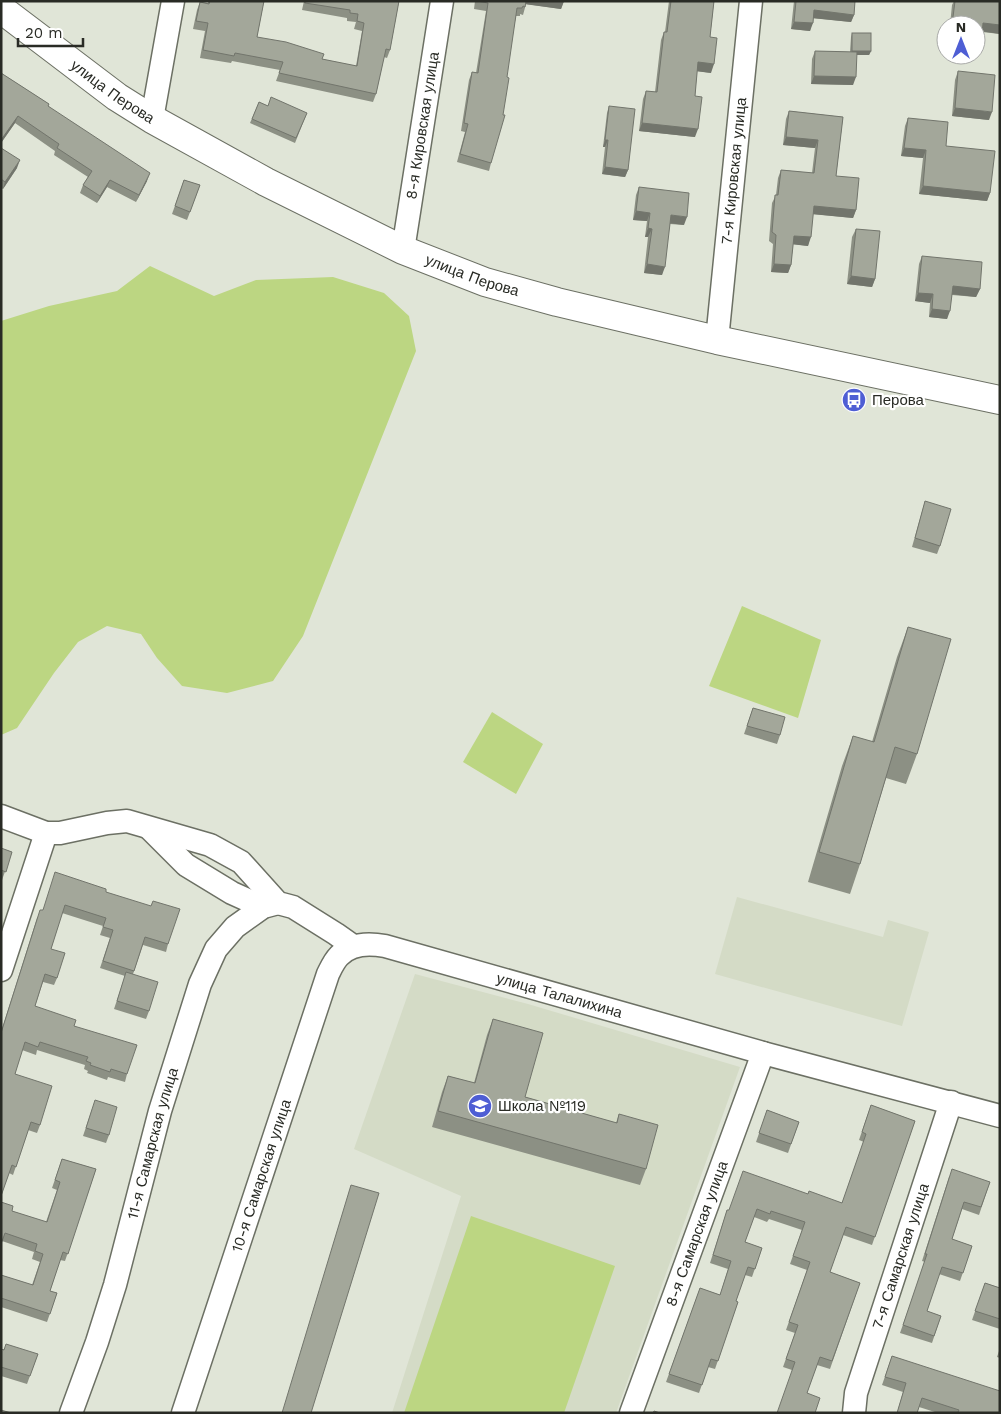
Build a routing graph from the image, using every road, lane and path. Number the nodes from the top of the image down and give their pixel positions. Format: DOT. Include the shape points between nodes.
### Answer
graph roads {
  1 [pos="173,1"];
  2 [pos="442,1"];
  3 [pos="751,1"];
  4 [pos="1,9"];
  5 [pos="152,119"];
  6 [pos="403,250"];
  7 [pos="717,340"];
  8 [pos="1000,400"];
  9 [pos="1,816"];
  10 [pos="148,827"];
  11 [pos="46,833"];
  12 [pos="271,905"];
  13 [pos="353,946"];
  14 [pos="1,970"];
  15 [pos="763,1053"];
  16 [pos="951,1102"];
  17 [pos="1000,1116"];
  18 [pos="70,1413"];
  19 [pos="183,1413"];
  20 [pos="631,1413"];
  21 [pos="854,1413"];
  1 -- 5 [label="street"];
  2 -- 6 [label="street, 8-я Кировская улица"];
  3 -- 7 [label="street, 7-я Кировская улица"];
  4 -- 5 [label="street, улица Перова" via="117,97"];
  5 -- 6 [label="street, улица Перова" via="266,182"];
  6 -- 7 [label="street, улица Перова" via="485,282"];
  7 -- 8 [label="street, улица Перова"];
  9 -- 11 [label="street"];
  10 -- 11 [label="street" via="107,822"];
  10 -- 12 [label="street" via="186,865 232,893"];
  10 -- 12 [label="street" via="210,845 241,862"];
  11 -- 14 [label="street"];
  12 -- 13 [label="street" via="293,907"];
  12 -- 18 [label="street, 11-я Самарская улица" via="235,927 216,949 200,984 160,1111 115,1284"];
  13 -- 15 [label="street, улица Талалихина" via="369,943 385,946"];
  13 -- 19 [label="street, 10-я Самарская улица" via="339,956 328,974"];
  15 -- 16 [label="street, улица Талалихина"];
  15 -- 20 [label="street, 8-я Самарская улица"];
  16 -- 17 [label="street, улица Талалихина"];
  16 -- 21 [label="street, 7-я Самарская улица" via="856,1393"];
}
